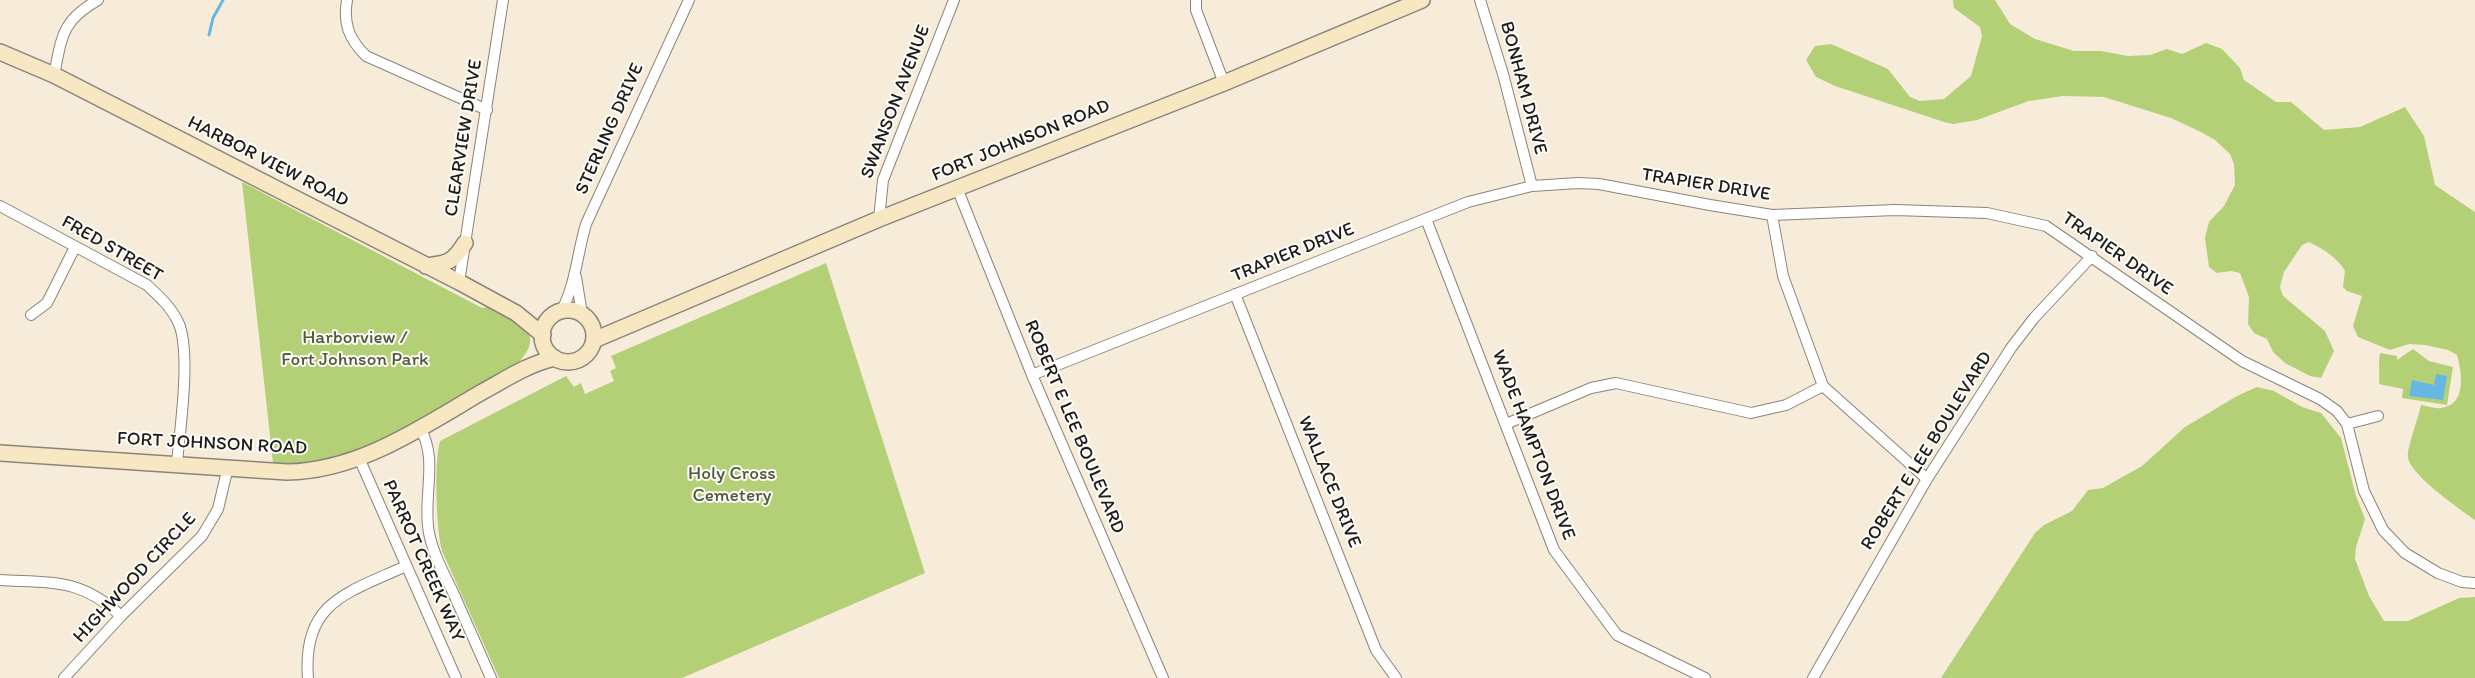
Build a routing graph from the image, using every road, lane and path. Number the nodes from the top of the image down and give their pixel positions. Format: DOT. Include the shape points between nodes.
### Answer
graph roads {
  1 [pos="98,0"];
  2 [pos="347,0"];
  3 [pos="504,0"];
  4 [pos="689,0"];
  5 [pos="954,0"];
  6 [pos="1196,0"];
  7 [pos="1422,0"];
  8 [pos="1480,0"];
  9 [pos="0,52"];
  10 [pos="54,75"];
  11 [pos="1224,83"];
  12 [pos="487,110"];
  13 [pos="1532,186"];
  14 [pos="957,188"];
  15 [pos="0,206"];
  16 [pos="1772,215"];
  17 [pos="879,218"];
  18 [pos="1426,219"];
  19 [pos="466,243"];
  20 [pos="75,247"];
  21 [pos="2092,256"];
  22 [pos="426,266"];
  23 [pos="576,276"];
  24 [pos="459,282"];
  25 [pos="1235,294"];
  26 [pos="516,313"];
  27 [pos="557,314"];
  28 [pos="31,315"];
  29 [pos="586,319"];
  30 [pos="636,322"];
  31 [pos="543,338"];
  32 [pos="594,340"];
  33 [pos="555,358"];
  34 [pos="518,372"];
  35 [pos="1032,375"];
  36 [pos="1823,386"];
  37 [pos="2378,416"];
  38 [pos="1506,424"];
  39 [pos="2347,424"];
  40 [pos="420,428"];
  41 [pos="0,453"];
  42 [pos="359,458"];
  43 [pos="177,464"];
  44 [pos="228,467"];
  45 [pos="1927,479"];
  46 [pos="406,566"];
  47 [pos="0,580"];
  48 [pos="2475,583"];
  49 [pos="121,616"];
  50 [pos="64,678"];
  51 [pos="308,678"];
  52 [pos="456,678"];
  53 [pos="491,678"];
  54 [pos="1162,678"];
  55 [pos="1396,678"];
  56 [pos="1705,678"];
  57 [pos="1812,678"];
  1 -- 10 [label="street" via="82,9 64,30"];
  2 -- 12 [label="street" via="347,30 354,44 366,56"];
  3 -- 12 [label="street, CLEARVIEW DRIVE"];
  4 -- 23 [label="street, STERLING DRIVE" via="586,224"];
  5 -- 17 [label="street, SWANSON AVENUE" via="883,180"];
  6 -- 11 [label="street" via="1196,10"];
  7 -- 11 [label="main road, FORT JOHNSON ROAD"];
  8 -- 13 [label="street, BONHAM DRIVE"];
  9 -- 10 [label="main road, HARBOR VIEW ROAD"];
  10 -- 22 [label="main road, HARBOR VIEW ROAD"];
  11 -- 14 [label="main road, FORT JOHNSON ROAD"];
  12 -- 19 [label="street, CLEARVIEW DRIVE"];
  13 -- 16 [label="street, TRAPIER DRIVE" via="1557,182 1599,184"];
  13 -- 18 [label="street, TRAPIER DRIVE" via="1468,202"];
  14 -- 17 [label="main road, FORT JOHNSON ROAD"];
  14 -- 35 [label="street, ROBERT E LEE BOULEVARD"];
  15 -- 20 [label="street, FRED STREET"];
  16 -- 21 [label="street, TRAPIER DRIVE" via="1895,210 1987,213 2046,226"];
  16 -- 36 [label="street" via="1782,276"];
  17 -- 30 [label="main road, FORT JOHNSON ROAD"];
  18 -- 25 [label="street, TRAPIER DRIVE"];
  18 -- 38 [label="street, WADE HAMPTON DRIVE"];
  19 -- 22 [label="main road" via="455,258"];
  19 -- 24 [label="street, CLEARVIEW DRIVE"];
  20 -- 28 [label="street" via="47,303"];
  20 -- 43 [label="street, FRED STREET" via="147,285 164,300 179,325 184,344"];
  21 -- 39 [label="street, TRAPIER DRIVE" via="2242,361 2320,399 2337,411"];
  21 -- 45 [label="street, ROBERT E LEE BOULEVARD" via="2034,318 2011,348"];
  22 -- 24 [label="main road, HARBOR VIEW ROAD"];
  23 -- 27 [label="street, STERLING DRIVE"];
  23 -- 29 [label="street, STERLING DRIVE"];
  24 -- 26 [label="main road, HARBOR VIEW ROAD"];
  25 -- 35 [label="street, TRAPIER DRIVE"];
  25 -- 55 [label="street, WALLACE DRIVE" via="1376,650"];
  26 -- 27 [label="main road, HARBOR VIEW ROAD" via="537,318"];
  26 -- 31 [label="main road, HARBOR VIEW ROAD"];
  27 -- 29 [label="main road" via="575,311"];
  27 -- 31 [label="main road" via="548,321"];
  29 -- 30 [label="main road, FORT JOHNSON ROAD" via="612,325"];
  29 -- 32 [label="main road"];
  30 -- 32 [label="main road, FORT JOHNSON ROAD"];
  31 -- 33 [label="main road" via="545,348"];
  31 -- 34 [label="main road, FORT JOHNSON ROAD" via="539,348"];
  32 -- 33 [label="main road" via="589,352 580,359 568,362"];
  33 -- 34 [label="main road, FORT JOHNSON ROAD"];
  34 -- 40 [label="main road, FORT JOHNSON ROAD"];
  35 -- 54 [label="street, ROBERT E LEE BOULEVARD"];
  36 -- 38 [label="street" via="1786,405 1751,413 1616,383 1591,388"];
  36 -- 45 [label="street"];
  37 -- 39 [label="street"];
  38 -- 56 [label="street, WADE HAMPTON DRIVE" via="1554,550 1617,635"];
  39 -- 48 [label="street" via="2364,491 2383,530 2405,553 2438,573"];
  40 -- 42 [label="main road, FORT JOHNSON ROAD"];
  40 -- 53 [label="street" via="429,450 429,534"];
  41 -- 43 [label="main road, FORT JOHNSON ROAD"];
  42 -- 44 [label="main road, FORT JOHNSON ROAD" via="304,472"];
  42 -- 46 [label="street, PARROT CREEK WAY"];
  43 -- 44 [label="main road, FORT JOHNSON ROAD"];
  44 -- 49 [label="street, HIGHWOOD CIRCLE" via="218,510 208,528"];
  45 -- 57 [label="street, ROBERT E LEE BOULEVARD"];
  46 -- 51 [label="street" via="339,598 319,617 308,641"];
  46 -- 52 [label="street, PARROT CREEK WAY"];
  47 -- 49 [label="street" via="79,587 96,594"];
  49 -- 50 [label="street, HIGHWOOD CIRCLE"];
}
